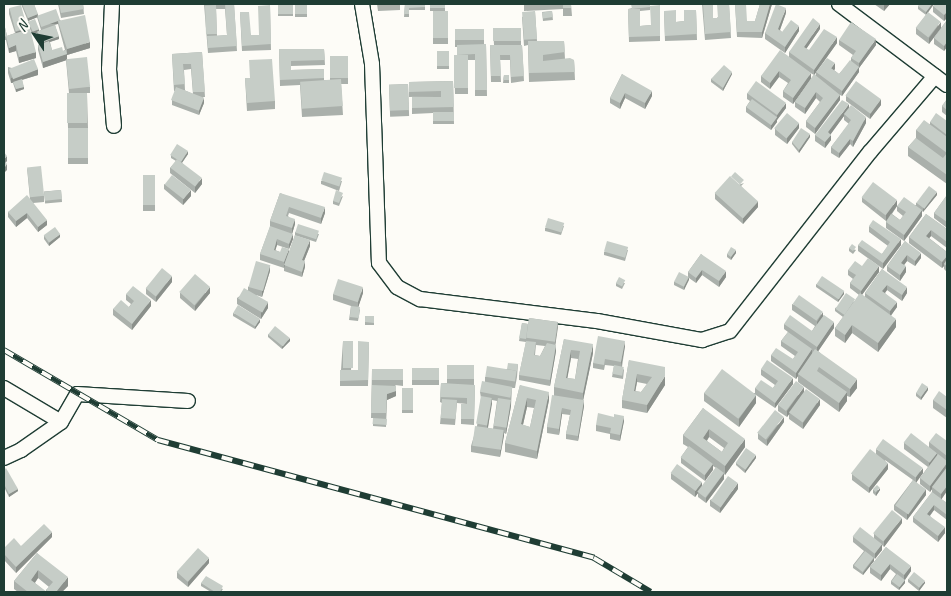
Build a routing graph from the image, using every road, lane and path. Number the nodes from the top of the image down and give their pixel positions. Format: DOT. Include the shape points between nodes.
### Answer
graph roads {
  1 [pos="112,4"];
  2 [pos="362,4"];
  3 [pos="839,4"];
  4 [pos="935,76"];
  5 [pos="947,85"];
  6 [pos="114,126"];
  7 [pos="4,388"];
  8 [pos="188,401"];
  9 [pos="61,422"];
  10 [pos="4,458"];
  1 -- 6 [label="street" via="109,69"];
  2 -- 4 [label="street" via="372,64 379,264 397,287 420,298 597,321 702,340 730,331 870,152"];
  3 -- 4 [label="street"];
  4 -- 5 [label="street"];
  7 -- 9 [label="street"];
  8 -- 9 [label="street" via="77,394"];
  9 -- 10 [label="street" via="22,450"];
}
